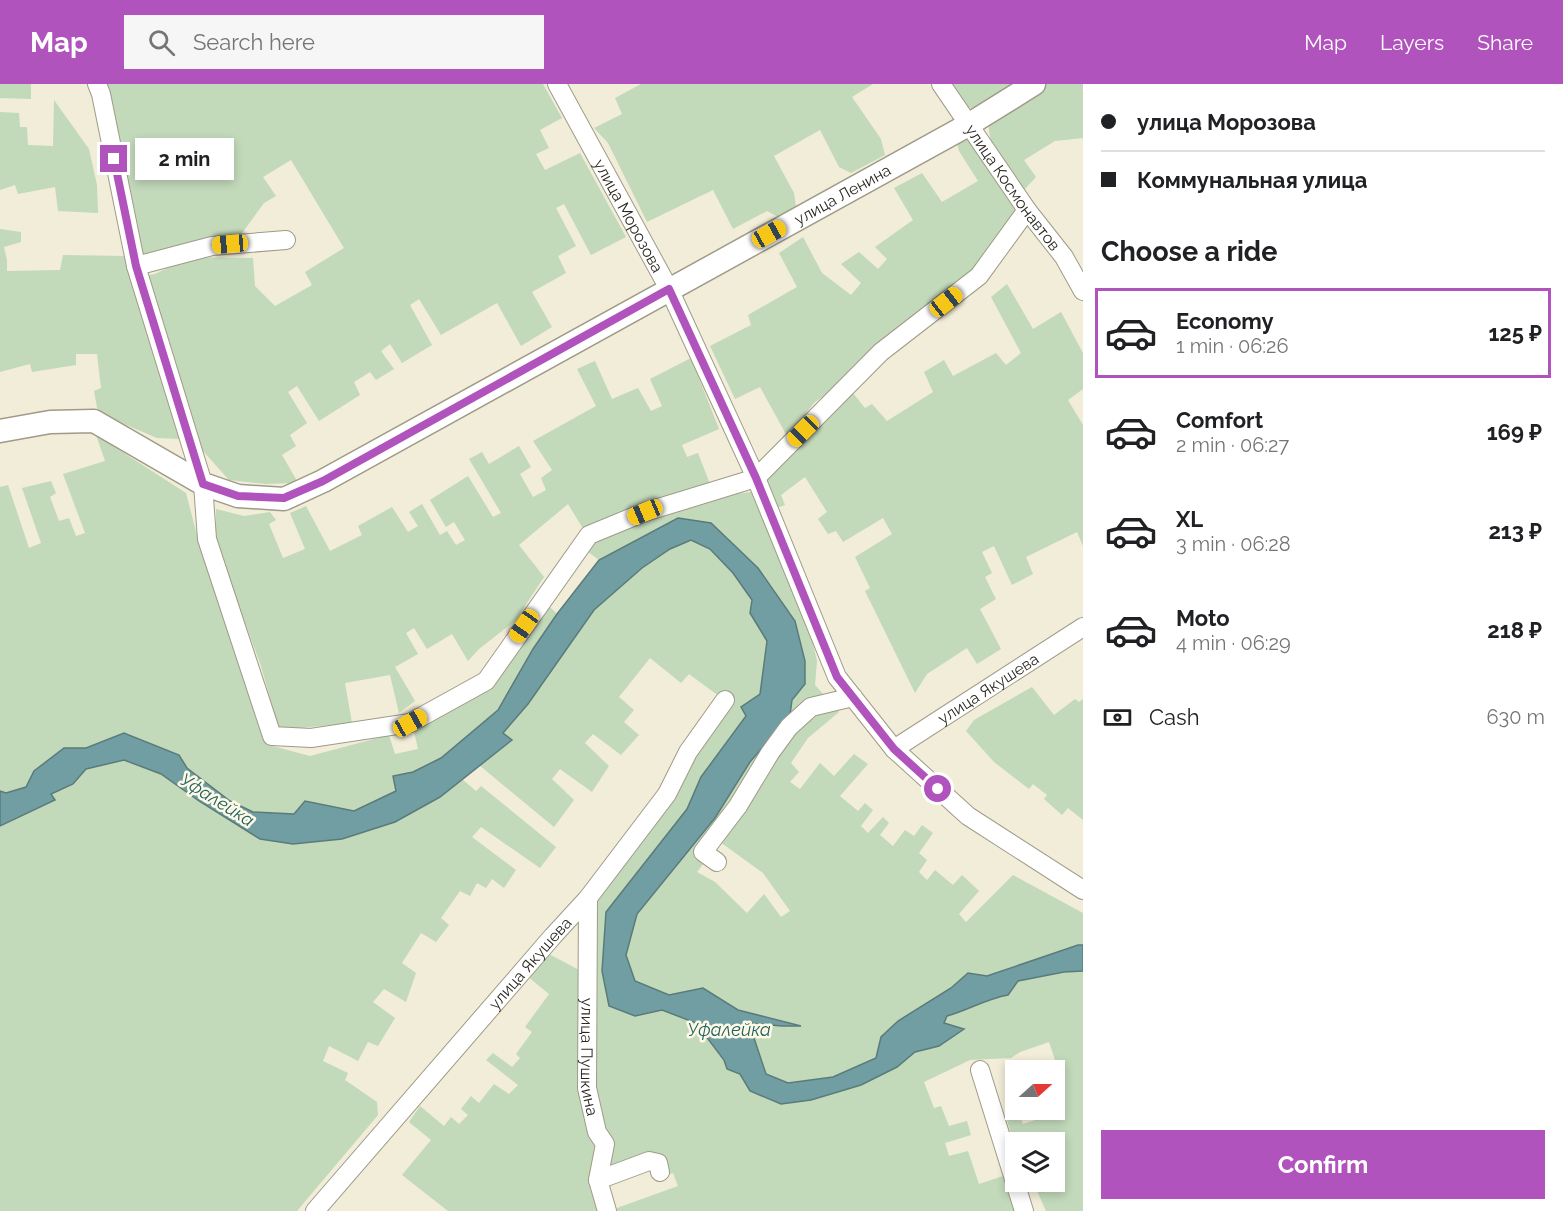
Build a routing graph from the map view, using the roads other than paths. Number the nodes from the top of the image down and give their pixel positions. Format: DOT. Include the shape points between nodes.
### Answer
graph roads {
  1 [pos="97,84"];
  2 [pos="557,84"];
  3 [pos="941,84"];
  4 [pos="1034,84"];
  5 [pos="968,125"];
  6 [pos="1027,210"];
  7 [pos="286,240"];
  8 [pos="136,266"];
  9 [pos="669,289"];
  10 [pos="1083,291"];
  11 [pos="0,431"];
  12 [pos="756,478"];
  13 [pos="203,484"];
  14 [pos="1083,627"];
  15 [pos="853,697"];
  16 [pos="725,700"];
  17 [pos="894,749"];
  18 [pos="717,862"];
  19 [pos="1083,890"];
  20 [pos="588,898"];
  21 [pos="981,1070"];
  22 [pos="660,1172"];
  23 [pos="598,1179"];
  24 [pos="315,1211"];
  25 [pos="607,1211"];
  26 [pos="1023,1211"];
  1 -- 8 [label="street"];
  2 -- 9 [label="street, улица Морозова"];
  3 -- 5 [label="street, улица Космонавтов"];
  4 -- 5 [label="street, улица Ленина"];
  5 -- 6 [label="street, улица Космонавтов"];
  5 -- 9 [label="street, улица Ленина"];
  6 -- 10 [label="street, улица Космонавтов" via="1064,257"];
  6 -- 12 [label="street" via="979,276 881,352"];
  7 -- 8 [label="street" via="212,246"];
  8 -- 13 [label="street"];
  9 -- 12 [label="street, улица Морозова"];
  9 -- 13 [label="street, улица Ленина" via="323,481 284,498 238,496"];
  11 -- 13 [label="street, улица Ленина" via="50,422 94,421"];
  12 -- 13 [label="street" via="645,512 589,535 486,681 410,723 311,738 272,736 207,539"];
  12 -- 15 [label="street, улица Морозова" via="837,677"];
  14 -- 17 [label="street, улица Якушева"];
  15 -- 17 [label="street, улица Морозова"];
  15 -- 18 [label="street" via="811,707 789,727 703,852"];
  16 -- 20 [label="street, улица Якушева" via="688,752 667,794"];
  17 -- 19 [label="street, улица Морозова" via="968,816"];
  20 -- 23 [label="street, улица Пушкина" via="587,1088 597,1132 605,1144"];
  20 -- 24 [label="street, улица Якушева"];
  21 -- 26 [label="street"];
  22 -- 23 [label="street" via="658,1163 649,1161"];
  23 -- 25 [label="street, улица Пушкина"];
}
